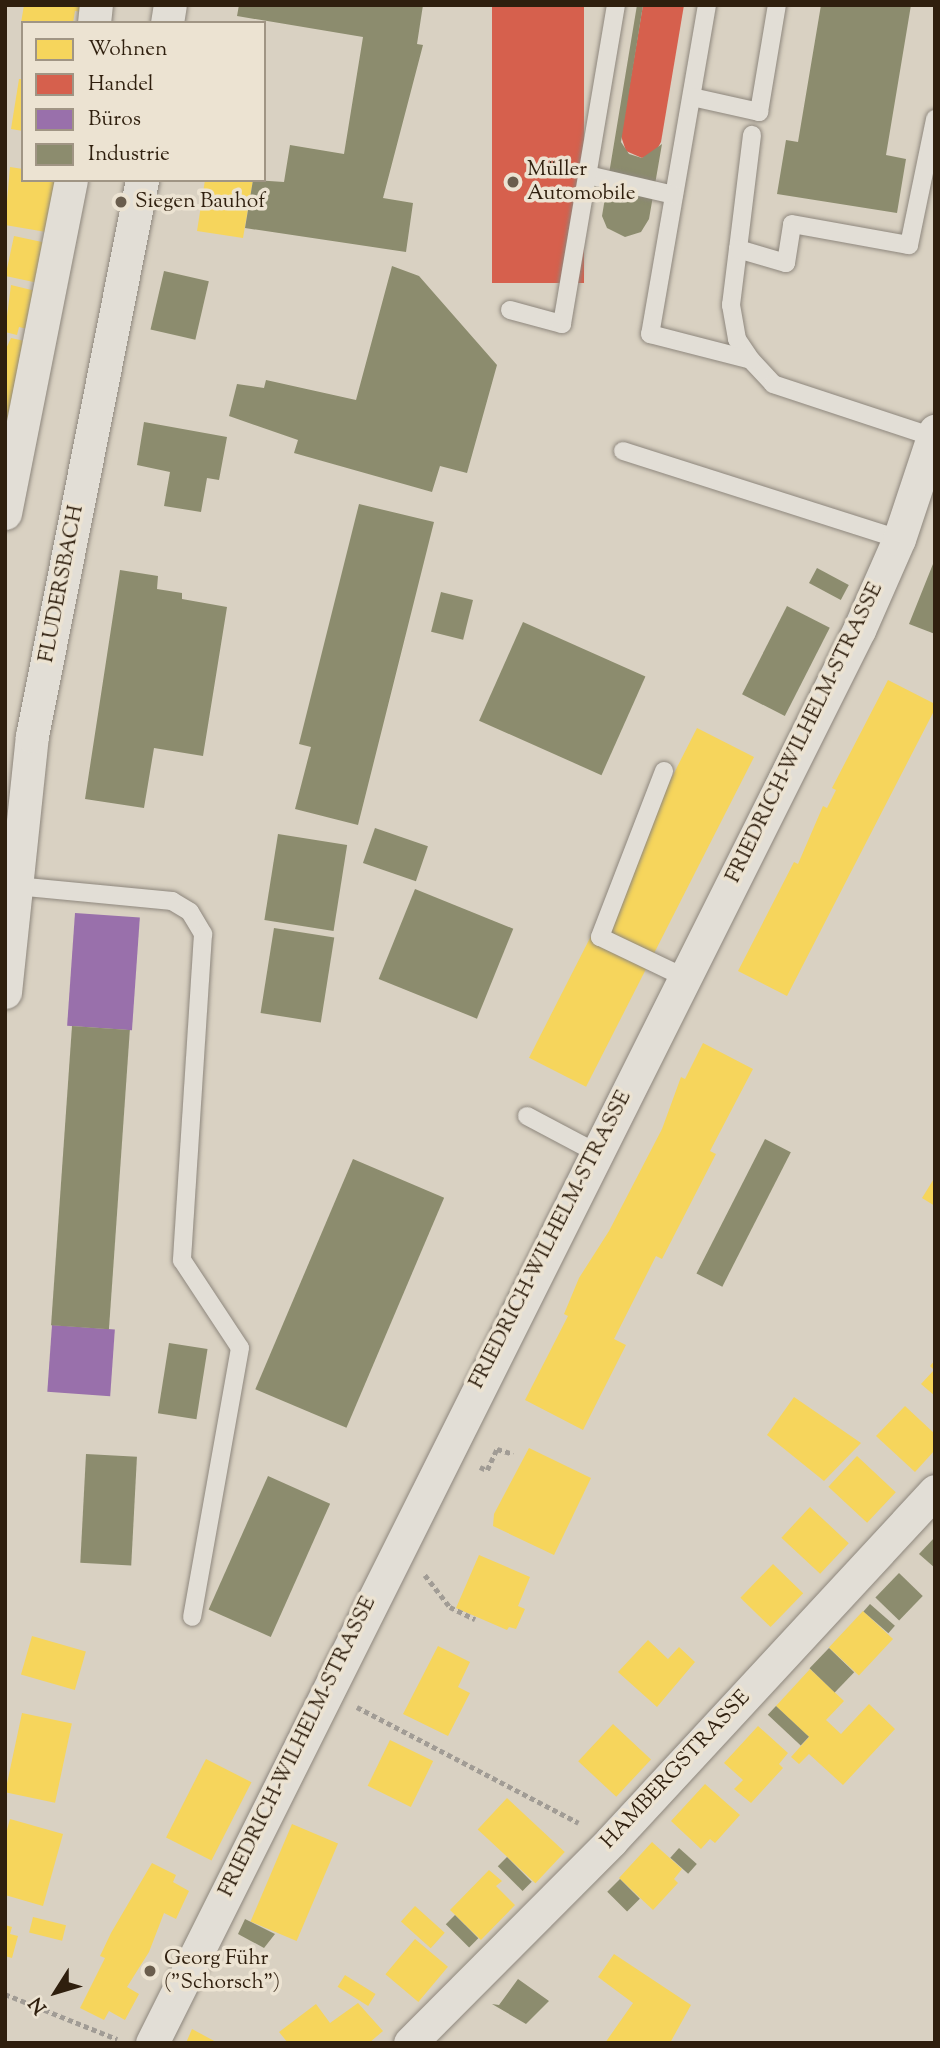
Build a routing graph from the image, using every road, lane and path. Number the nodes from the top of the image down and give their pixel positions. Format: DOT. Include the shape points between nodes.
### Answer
graph roads {
  1 [pos="616,5"];
  2 [pos="707,5"];
  3 [pos="777,5"];
  4 [pos="692,97"];
  5 [pos="935,118"];
  6 [pos="752,135"];
  7 [pos="588,175"];
  8 [pos="71,182"];
  9 [pos="142,182"];
  10 [pos="674,195"];
  11 [pos="738,249"];
  12 [pos="510,310"];
  13 [pos="751,360"];
  14 [pos="934,434"];
  15 [pos="623,451"];
  16 [pos="5,513"];
  17 [pos="899,539"];
  18 [pos="664,771"];
  19 [pos="16,886"];
  20 [pos="684,977"];
  21 [pos="5,992"];
  22 [pos="527,1116"];
  23 [pos="595,1152"];
  24 [pos="513,1454"];
  25 [pos="487,1470"];
  26 [pos="935,1491"];
  27 [pos="430,1569"];
  28 [pos="192,1617"];
  29 [pos="475,1619"];
  30 [pos="325,1690"];
  31 [pos="611,1841"];
  32 [pos="5,1994"];
  33 [pos="127,2043"];
  34 [pos="152,2043"];
  35 [pos="410,2043"];
  1 -- 7 [label="lane"];
  2 -- 4 [label="lane"];
  3 -- 4 [label="lane" via="759,112"];
  4 -- 10 [label="lane"];
  5 -- 11 [label="lane" via="909,245 792,224 786,263"];
  6 -- 11 [label="lane"];
  7 -- 10 [label="lane"];
  7 -- 12 [label="lane" via="562,324"];
  8 -- 16 [label="street"];
  9 -- 19 [label="street, FLUDERSBACH" via="32,736"];
  10 -- 13 [label="lane" via="650,334"];
  11 -- 13 [label="lane" via="731,305 737,339"];
  13 -- 14 [label="lane" via="773,384"];
  14 -- 17 [label="street, FRIEDRICH-WILHELM-STRASSE"];
  15 -- 17 [label="lane"];
  17 -- 20 [label="street, FRIEDRICH-WILHELM-STRASSE" via="859,630"];
  18 -- 20 [label="lane" via="600,937"];
  19 -- 21 [label="street, FLUDERSBACH"];
  19 -- 28 [label="lane" via="172,901 190,912 203,933 182,1260 240,1348"];
  20 -- 23 [label="street, FRIEDRICH-WILHELM-STRASSE"];
  22 -- 23 [label="lane"];
  23 -- 30 [label="street, FRIEDRICH-WILHELM-STRASSE"];
  24 -- 25 [label="path" via="496,1449"];
  26 -- 31 [label="street, HAMBERGSTRASSE"];
  27 -- 29 [label="path" via="425,1576 450,1607"];
  30 -- 31 [label="path"];
  30 -- 34 [label="street, FRIEDRICH-WILHELM-STRASSE"];
  31 -- 35 [label="street, HAMBERGSTRASSE"];
  32 -- 33 [label="path"];
}
